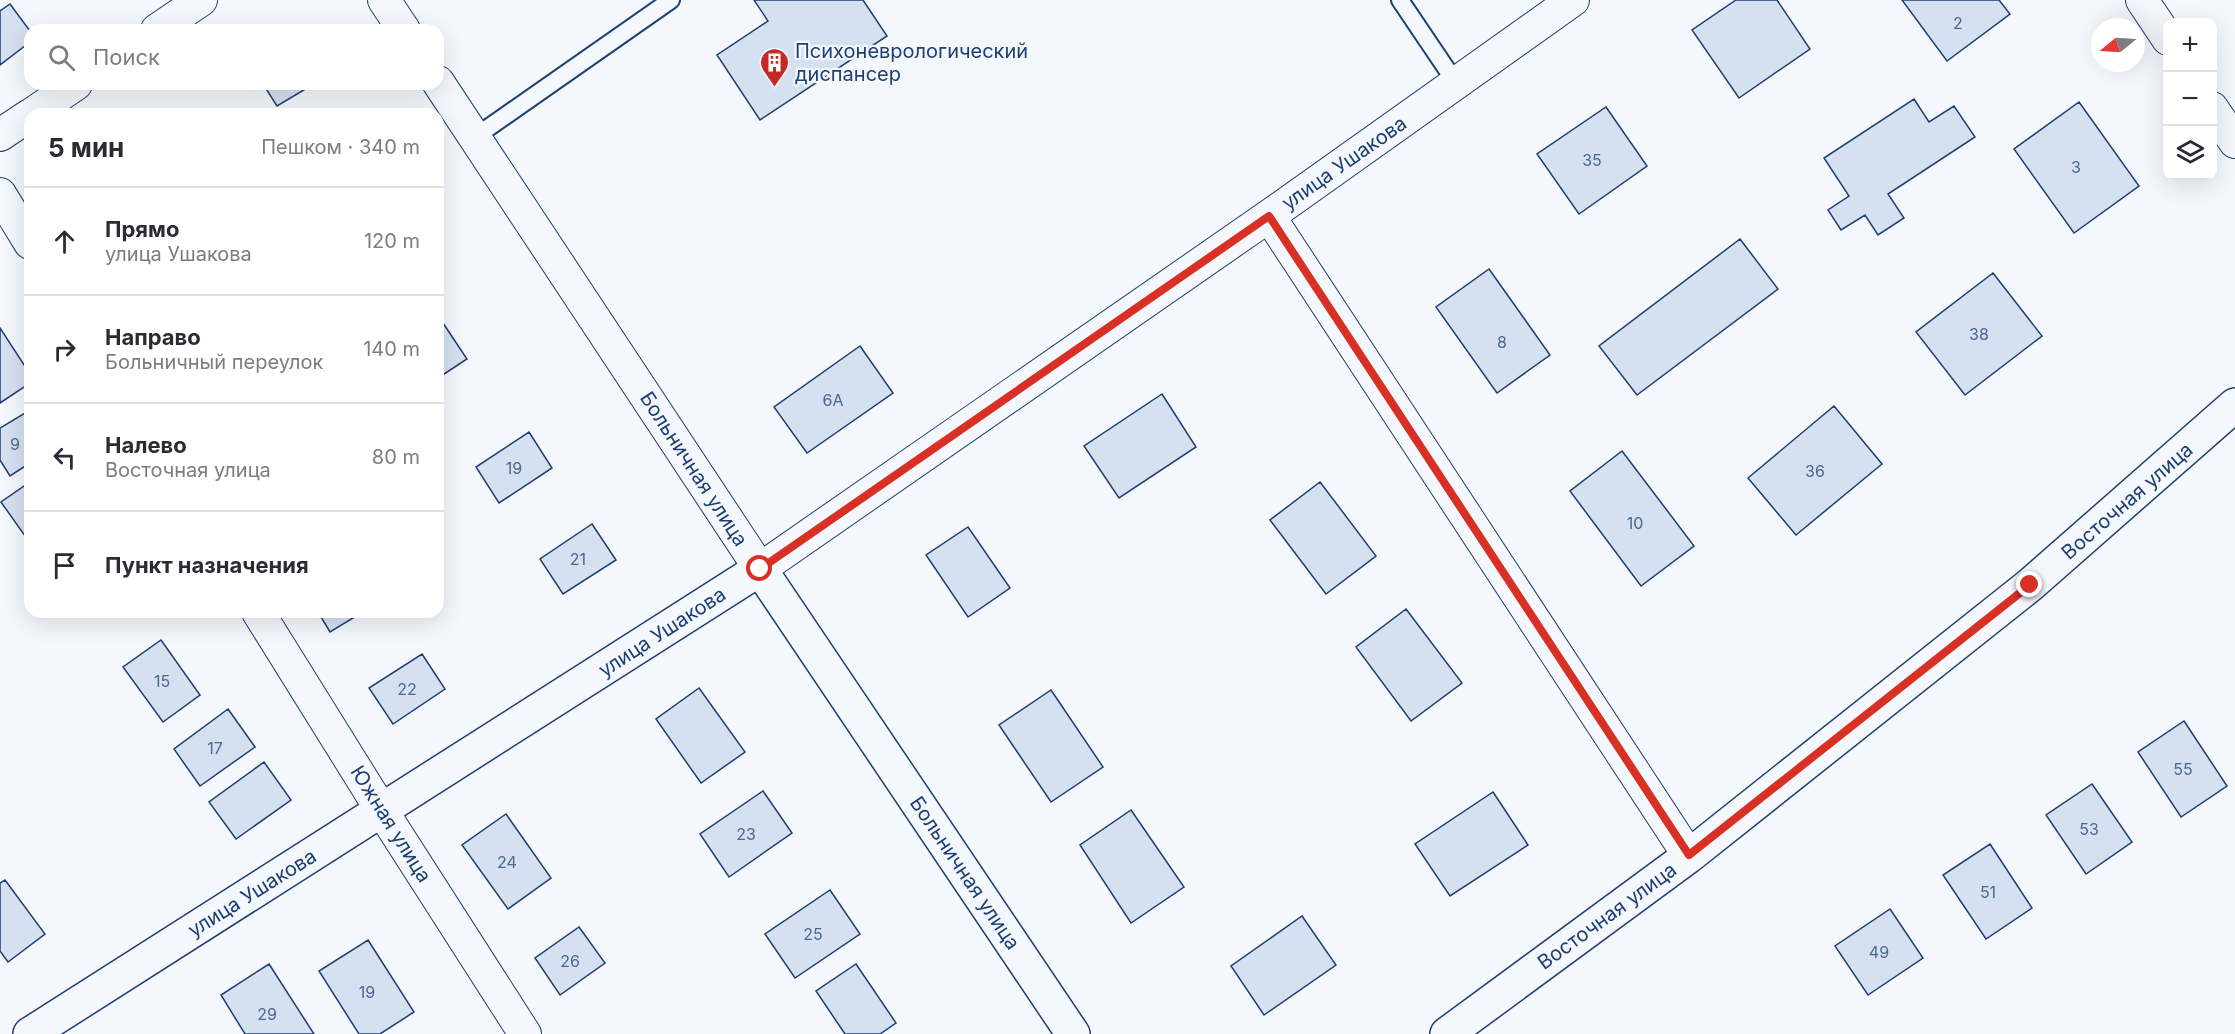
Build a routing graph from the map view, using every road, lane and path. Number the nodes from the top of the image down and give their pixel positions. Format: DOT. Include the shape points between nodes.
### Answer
graph roads {
  1 [pos="201,0"];
  2 [pos="384,0"];
  3 [pos="671,0"];
  4 [pos="1400,0"];
  5 [pos="1573,0"];
  6 [pos="2142,0"];
  7 [pos="166,24"];
  8 [pos="400,24"];
  9 [pos="2163,32"];
  10 [pos="1456,83"];
  11 [pos="67,90"];
  12 [pos="443,90"];
  13 [pos="41,108"];
  14 [pos="2217,115"];
  15 [pos="24,120"];
  16 [pos="0,135"];
  17 [pos="475,137"];
  18 [pos="2235,142"];
  19 [pos="0,194"];
  20 [pos="1269,216"];
  21 [pos="24,233"];
  22 [pos="2235,405"];
  23 [pos="760,569"];
  24 [pos="262,618"];
  25 [pos="382,812"];
  26 [pos="1689,855"];
  27 [pos="30,1034"];
  28 [pos="525,1034"];
  29 [pos="1073,1034"];
  30 [pos="1447,1034"];
  1 -- 7 [label="street"];
  2 -- 8 [label="street"];
  3 -- 17 [label="lane"];
  4 -- 10 [label="lane"];
  5 -- 10 [label="street, улица Ушакова"];
  6 -- 9 [label="street"];
  10 -- 20 [label="street, улица Ушакова"];
  11 -- 13 [label="street"];
  12 -- 17 [label="street, Больничная улица"];
  14 -- 18 [label="street"];
  15 -- 16 [label="street"];
  17 -- 23 [label="street, Больничная улица"];
  19 -- 21 [label="street"];
  20 -- 23 [label="street, улица Ушакова"];
  20 -- 26 [label="street"];
  22 -- 26 [label="street, Восточная улица" via="2030,585"];
  23 -- 25 [label="street, улица Ушакова"];
  23 -- 29 [label="street, Больничная улица"];
  24 -- 25 [label="street, Южная улица"];
  25 -- 27 [label="street, улица Ушакова"];
  25 -- 28 [label="street, Южная улица"];
  26 -- 30 [label="street, Восточная улица"];
}
